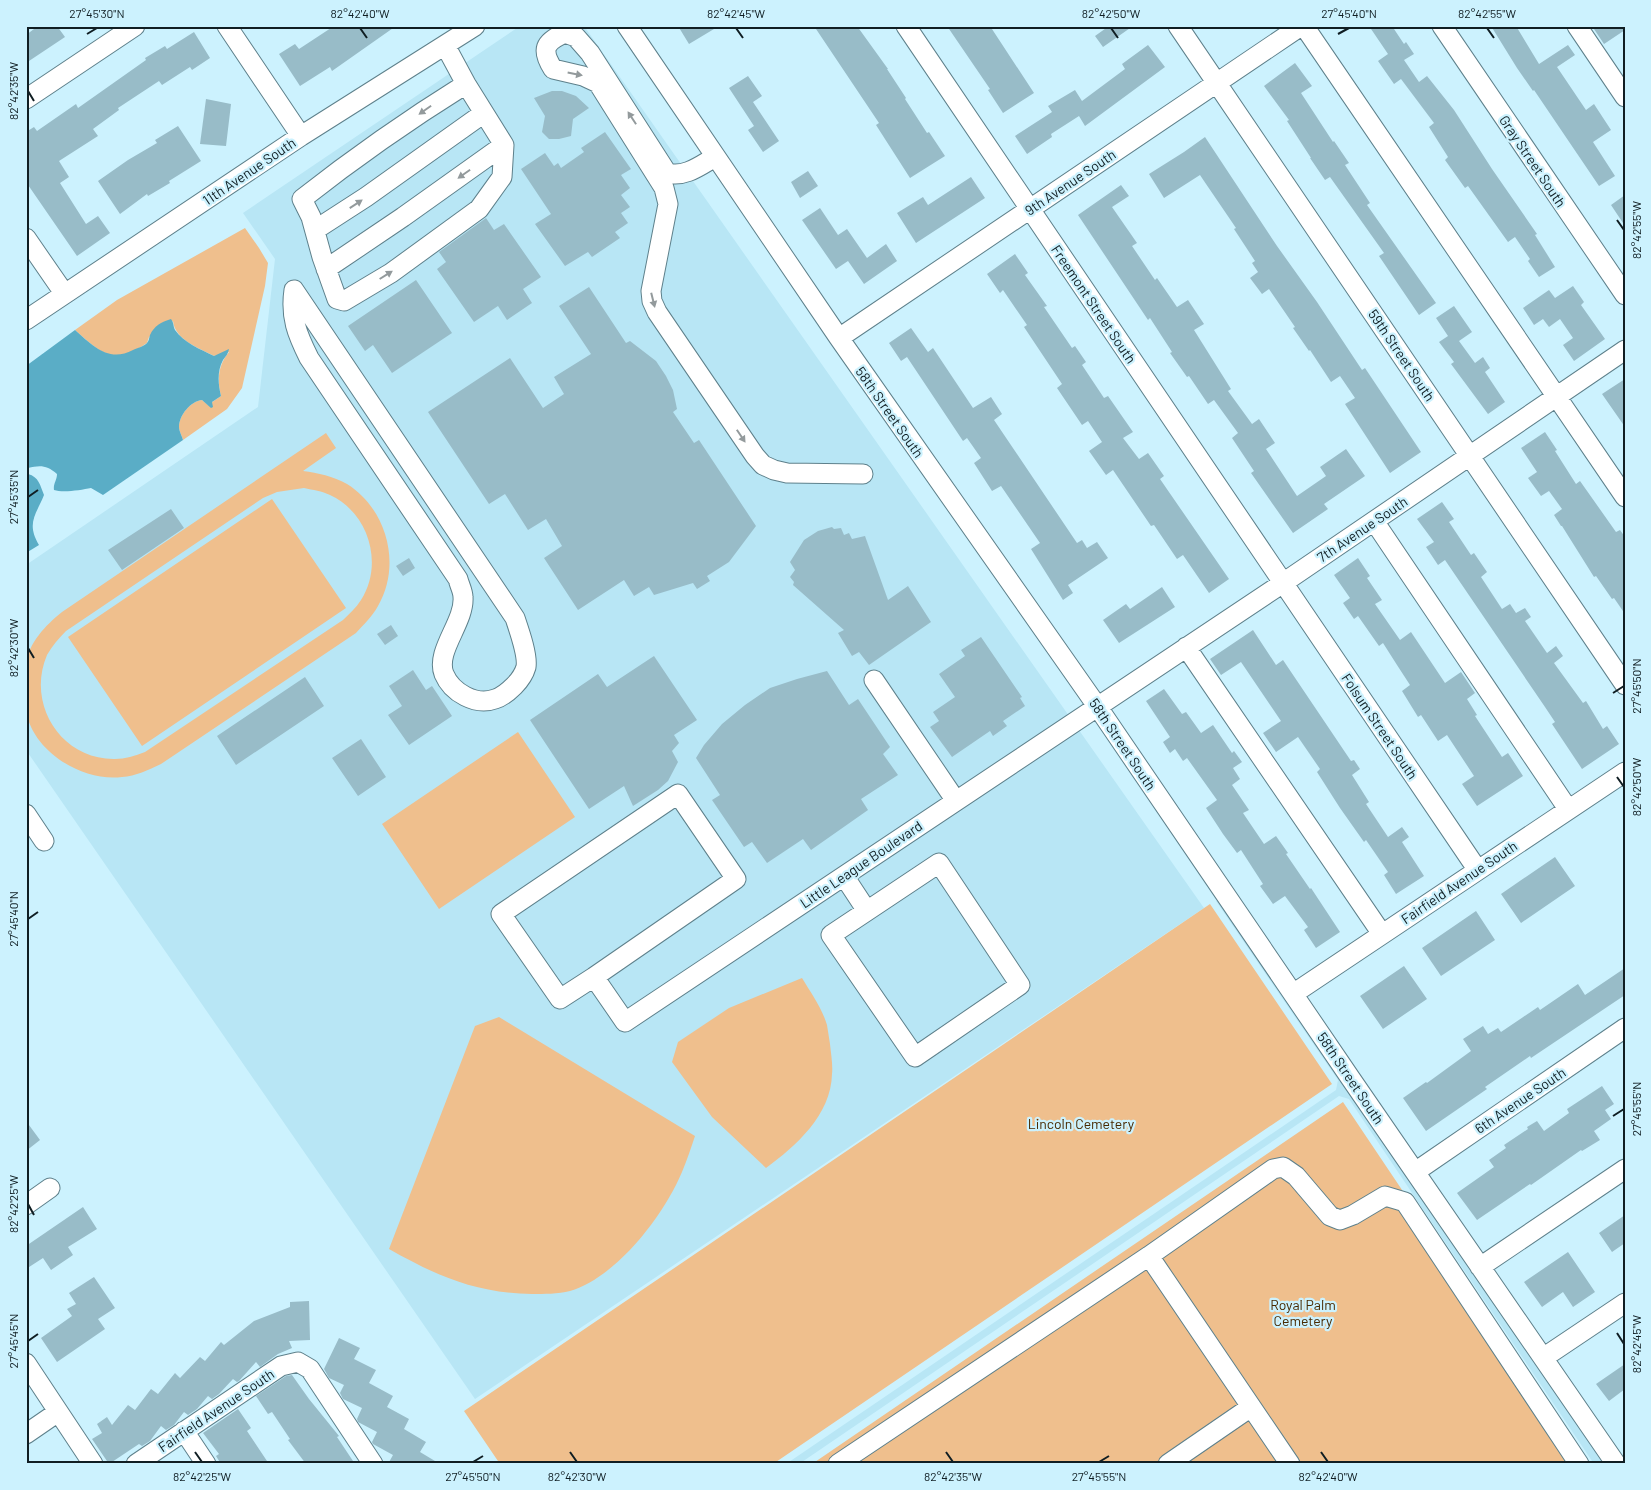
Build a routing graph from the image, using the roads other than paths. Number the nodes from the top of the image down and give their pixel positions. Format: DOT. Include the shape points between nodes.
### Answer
graph roads {
  1 [pos="135,26"];
  2 [pos="227,26"];
  3 [pos="474,26"];
  4 [pos="627,26"];
  5 [pos="906,26"];
  6 [pos="1178,26"];
  7 [pos="1303,26"];
  8 [pos="1442,26"];
  9 [pos="1577,26"];
  10 [pos="445,45"];
  11 [pos="1216,83"];
  12 [pos="466,84"];
  13 [pos="1625,97"];
  14 [pos="26,99"];
  15 [pos="484,114"];
  16 [pos="301,136"];
  17 [pos="504,146"];
  18 [pos="715,157"];
  19 [pos="1030,210"];
  20 [pos="315,230"];
  21 [pos="26,238"];
  22 [pos="326,269"];
  23 [pos="294,290"];
  24 [pos="64,293"];
  25 [pos="1625,295"];
  26 [pos="26,320"];
  27 [pos="839,338"];
  28 [pos="1625,350"];
  29 [pos="1556,397"];
  30 [pos="1470,456"];
  31 [pos="862,474"];
  32 [pos="1625,497"];
  33 [pos="1374,521"];
  34 [pos="1283,583"];
  35 [pos="1186,647"];
  36 [pos="874,680"];
  37 [pos="1625,685"];
  38 [pos="1097,706"];
  39 [pos="1625,772"];
  40 [pos="956,801"];
  41 [pos="1568,809"];
  42 [pos="26,814"];
  43 [pos="44,841"];
  44 [pos="1477,869"];
  45 [pos="844,876"];
  46 [pos="867,911"];
  47 [pos="1382,934"];
  48 [pos="594,977"];
  49 [pos="1294,994"];
  50 [pos="1625,1028"];
  51 [pos="1625,1169"];
  52 [pos="1415,1172"];
  53 [pos="50,1188"];
  54 [pos="26,1205"];
  55 [pos="1149,1256"];
  56 [pos="1480,1267"];
  57 [pos="1625,1302"];
  58 [pos="1543,1358"];
  59 [pos="26,1363"];
  60 [pos="1251,1408"];
  61 [pos="58,1412"];
  62 [pos="184,1431"];
  63 [pos="26,1434"];
  64 [pos="1618,1458"];
  65 [pos="1574,1462"];
  66 [pos="93,1464"];
  67 [pos="136,1464"];
  68 [pos="206,1464"];
  69 [pos="374,1464"];
  70 [pos="838,1464"];
  71 [pos="1168,1464"];
  72 [pos="1290,1464"];
  1 -- 14 [label="street"];
  2 -- 16 [label="street"];
  3 -- 10 [label="street, 11th Avenue South"];
  4 -- 18 [label="street, 58th Street South"];
  5 -- 19 [label="street, Freemont Street South"];
  6 -- 11 [label="street, 59th Street South"];
  7 -- 11 [label="street, 9th Avenue South"];
  7 -- 29 [label="street"];
  8 -- 25 [label="street, Gray Street South"];
  9 -- 13 [label="street"];
  10 -- 12 [label="street"];
  10 -- 16 [label="street, 11th Avenue South"];
  11 -- 19 [label="street, 9th Avenue South"];
  11 -- 30 [label="street, 59th Street South"];
  12 -- 15 [label="street"];
  12 -- 20 [label="street, one-way" via="302,199"];
  15 -- 17 [label="street"];
  20 -- 15 [label="street, one-way"];
  16 -- 24 [label="street, 11th Avenue South"];
  17 -- 22 [label="street, one-way"];
  22 -- 17 [label="street, one-way" via="337,298 344,301 391,272 479,209 502,177"];
  18 -- 27 [label="street, 58th Street South"];
  18 -- 31 [label="street, one-way" via="684,174 667,173 590,53 576,37 565,33 552,39 546,58 554,69 598,83 664,188 668,204 651,291 652,301 755,456 774,470"];
  19 -- 27 [label="street, 9th Avenue South"];
  19 -- 34 [label="street, Freemont Street South"];
  20 -- 22 [label="street"];
  21 -- 24 [label="street"];
  23 -- 23 [label="street" via="293,320 309,358 458,579 463,598 442,660 444,674 451,686 464,696 480,701 494,700 519,682 526,666 515,618"];
  24 -- 26 [label="street, 11th Avenue South"];
  27 -- 38 [label="street, 58th Street South"];
  28 -- 29 [label="street, 7th Avenue South"];
  29 -- 30 [label="street, 7th Avenue South"];
  29 -- 32 [label="street"];
  30 -- 33 [label="street, 7th Avenue South"];
  30 -- 37 [label="street, 59th Street South"];
  33 -- 34 [label="street, 7th Avenue South"];
  33 -- 41 [label="street"];
  34 -- 35 [label="street, 7th Avenue South"];
  34 -- 44 [label="street, Folsum Street South"];
  35 -- 38 [label="street, 7th Avenue South"];
  35 -- 47 [label="street"];
  36 -- 40 [label="street"];
  38 -- 40 [label="street, Little League Boulevard"];
  38 -- 49 [label="street, 58th Street South"];
  39 -- 41 [label="street, Fairfield Avenue South"];
  40 -- 45 [label="street, Little League Boulevard"];
  41 -- 44 [label="street, Fairfield Avenue South"];
  42 -- 43 [label="street"];
  44 -- 47 [label="street, Fairfield Avenue South"];
  45 -- 46 [label="street"];
  45 -- 48 [label="street, Little League Boulevard" via="625,1022"];
  46 -- 46 [label="street" via="831,935 915,1057 1020,985 939,862"];
  47 -- 49 [label="street, Fairfield Avenue South"];
  48 -- 48 [label="street" via="560,999 501,914 678,794 736,879"];
  49 -- 52 [label="street, 58th Street South"];
  50 -- 52 [label="street, 6th Avenue South"];
  51 -- 56 [label="street"];
  52 -- 56 [label="street, 58th Street South"];
  53 -- 54 [label="street"];
  55 -- 60 [label="street"];
  55 -- 65 [label="street" via="1273,1169 1283,1167 1296,1176 1330,1216 1340,1220 1385,1196 1404,1202"];
  55 -- 70 [label="street"];
  56 -- 58 [label="street, 58th Street South"];
  57 -- 58 [label="street"];
  58 -- 64 [label="street, 58th Street South"];
  59 -- 61 [label="street"];
  60 -- 71 [label="street"];
  60 -- 72 [label="street"];
  61 -- 63 [label="street"];
  61 -- 66 [label="street"];
  62 -- 67 [label="street, Fairfield Avenue South"];
  62 -- 68 [label="street"];
  62 -- 69 [label="street, Fairfield Avenue South" via="281,1366 298,1362 310,1369"];
}
